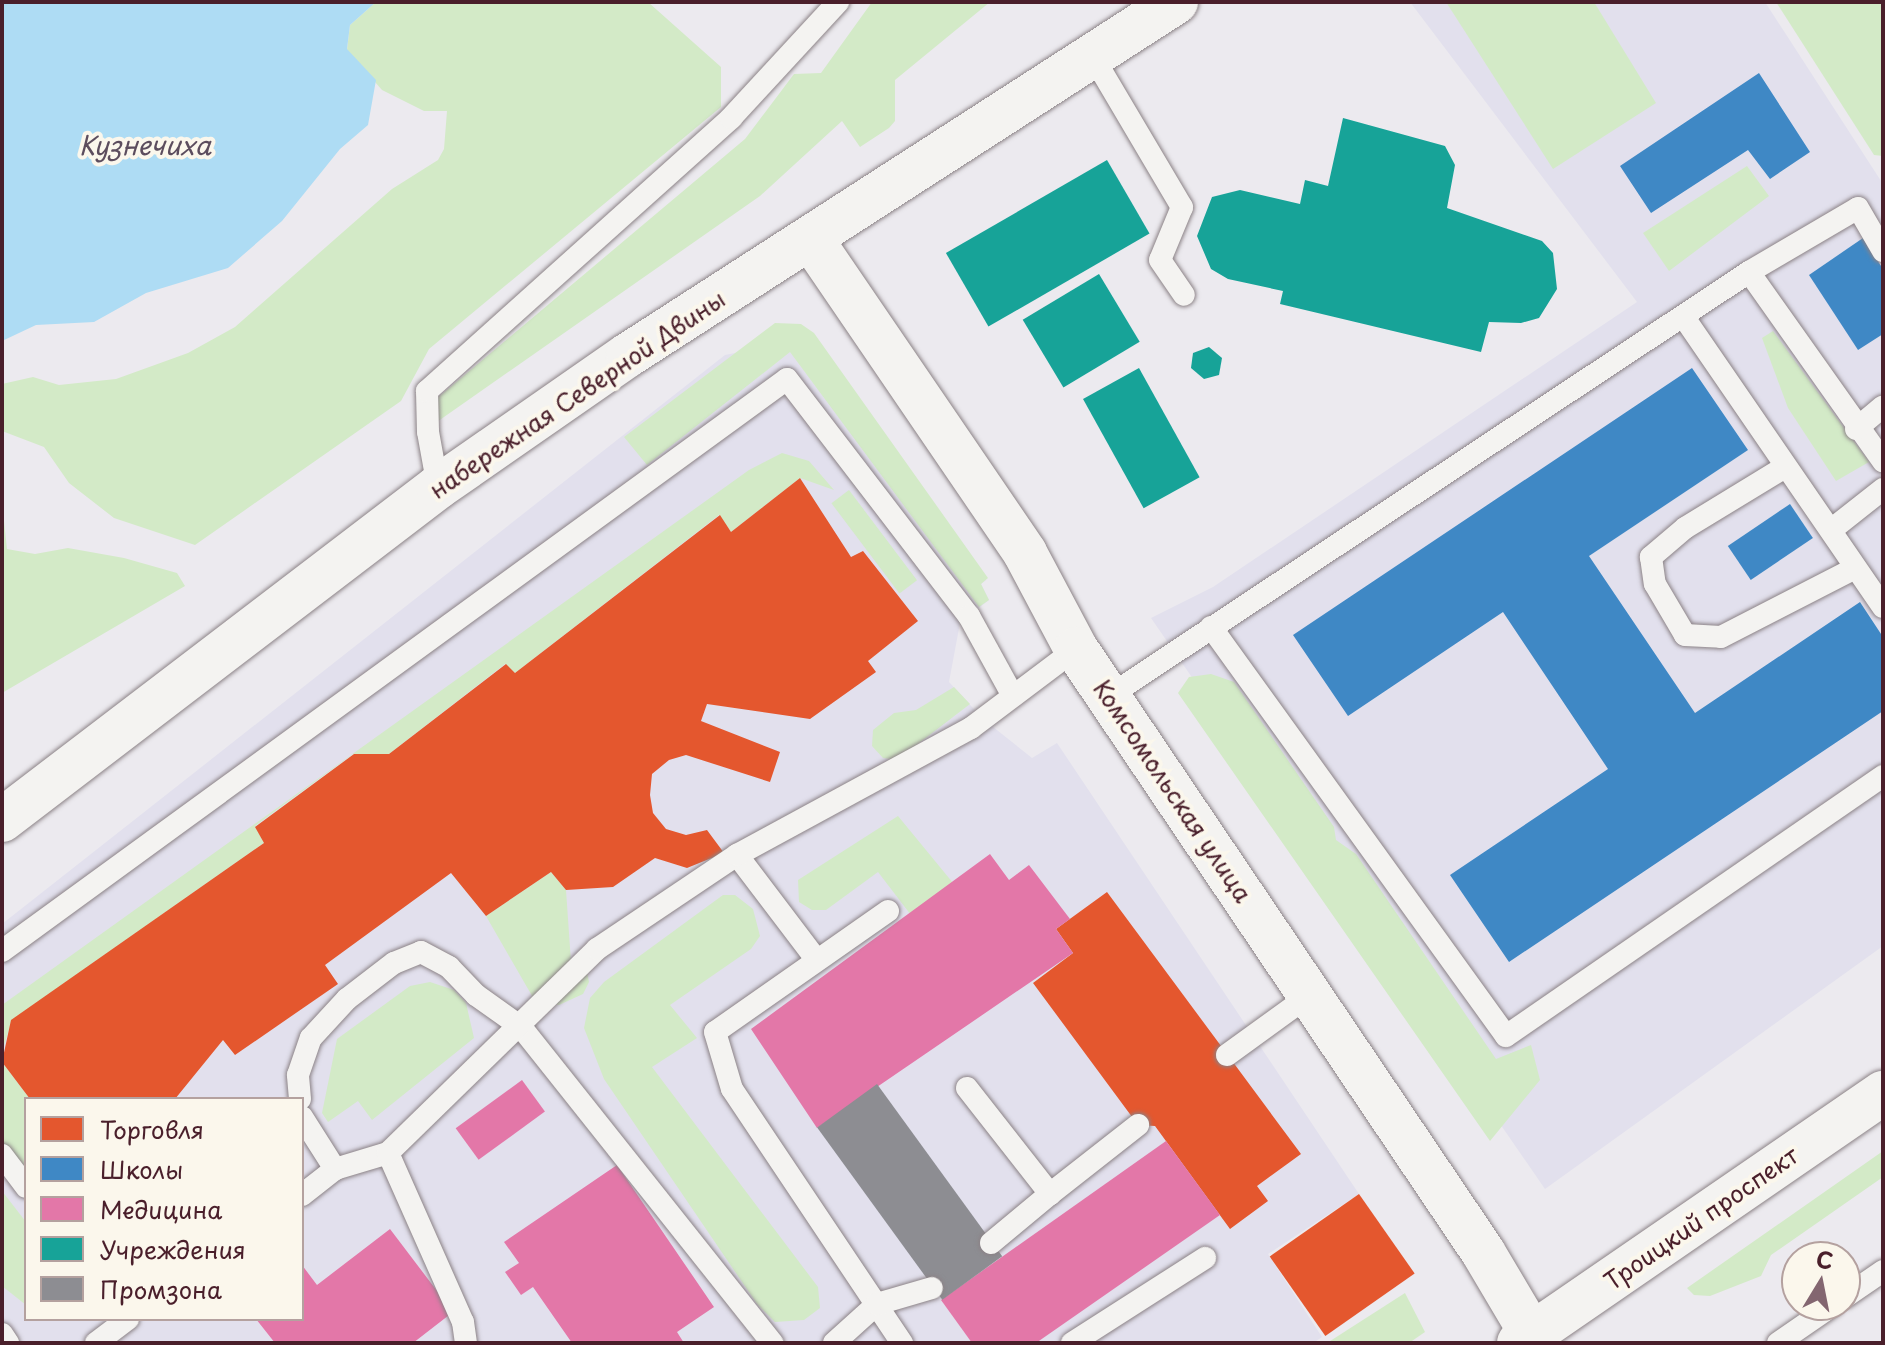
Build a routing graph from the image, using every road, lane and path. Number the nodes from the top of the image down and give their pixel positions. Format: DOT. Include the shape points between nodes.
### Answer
graph roads {
  1 [pos="838,2"];
  2 [pos="1176,2"];
  3 [pos="1092,55"];
  4 [pos="811,239"];
  5 [pos="1883,251"];
  6 [pos="1749,272"];
  7 [pos="1184,295"];
  8 [pos="1683,316"];
  9 [pos="1883,406"];
  10 [pos="1856,429"];
  11 [pos="1883,461"];
  12 [pos="1785,467"];
  13 [pos="438,487"];
  14 [pos="1883,489"];
  15 [pos="1831,530"];
  16 [pos="1855,568"];
  17 [pos="1883,607"];
  18 [pos="1211,627"];
  19 [pos="1076,649"];
  20 [pos="1013,696"];
  21 [pos="1109,696"];
  22 [pos="1883,776"];
  23 [pos="2,820"];
  24 [pos="737,855"];
  25 [pos="888,911"];
  26 [pos="2,951"];
  27 [pos="816,959"];
  28 [pos="1310,995"];
  29 [pos="521,1027"];
  30 [pos="1227,1055"];
  31 [pos="967,1088"];
  32 [pos="1883,1093"];
  33 [pos="300,1097"];
  34 [pos="304,1120"];
  35 [pos="1138,1125"];
  36 [pos="388,1153"];
  37 [pos="2,1155"];
  38 [pos="335,1169"];
  39 [pos="24,1184"];
  40 [pos="304,1193"];
  41 [pos="1050,1194"];
  42 [pos="991,1243"];
  43 [pos="1205,1258"];
  44 [pos="1883,1271"];
  45 [pos="1861,1286"];
  46 [pos="932,1288"];
  47 [pos="877,1304"];
  48 [pos="124,1321"];
  49 [pos="1810,1321"];
  50 [pos="2,1334"];
  51 [pos="1529,1340"];
  52 [pos="8,1343"];
  53 [pos="96,1343"];
  54 [pos="466,1343"];
  55 [pos="772,1343"];
  56 [pos="834,1343"];
  57 [pos="902,1343"];
  58 [pos="1072,1343"];
  59 [pos="1778,1343"];
  1 -- 13 [label="lane" via="731,118 427,391"];
  2 -- 3 [label="street, набережная Северной Двины"];
  3 -- 4 [label="street, набережная Северной Двины"];
  3 -- 7 [label="lane" via="1182,207 1160,260"];
  4 -- 13 [label="street, набережная Северной Двины" via="628,355"];
  4 -- 19 [label="street, Комсомольская улица" via="1025,553"];
  5 -- 6 [label="lane" via="1858,208"];
  6 -- 8 [label="lane"];
  6 -- 10 [label="lane"];
  8 -- 12 [label="lane"];
  8 -- 18 [label="lane"];
  9 -- 10 [label="lane"];
  10 -- 11 [label="lane"];
  12 -- 15 [label="lane"];
  12 -- 16 [label="lane" via="1685,528 1651,557 1655,584 1685,635 1721,637"];
  13 -- 23 [label="street, набережная Северной Двины"];
  14 -- 15 [label="lane"];
  15 -- 16 [label="lane"];
  16 -- 17 [label="lane"];
  18 -- 21 [label="lane"];
  18 -- 22 [label="lane" via="1506,1036"];
  19 -- 20 [label="lane"];
  19 -- 21 [label="street, Комсомольская улица"];
  20 -- 24 [label="lane" via="971,728"];
  20 -- 26 [label="lane" via="969,616 787,379"];
  21 -- 28 [label="street, Комсомольская улица"];
  24 -- 27 [label="lane"];
  24 -- 29 [label="lane" via="597,949"];
  25 -- 27 [label="lane"];
  27 -- 47 [label="lane" via="715,1032 732,1089"];
  28 -- 30 [label="lane"];
  28 -- 51 [label="street, Комсомольская улица" via="1483,1252"];
  29 -- 33 [label="lane" via="476,995 449,967 421,952 394,963 347,999 311,1038 298,1075"];
  29 -- 36 [label="lane"];
  29 -- 55 [label="lane"];
  31 -- 41 [label="lane"];
  32 -- 51 [label="street, Троицкий проспект"];
  34 -- 38 [label="lane"];
  35 -- 41 [label="lane"];
  36 -- 38 [label="lane"];
  36 -- 54 [label="lane" via="463,1322"];
  37 -- 39 [label="lane"];
  38 -- 40 [label="lane"];
  41 -- 42 [label="lane"];
  43 -- 58 [label="lane"];
  44 -- 45 [label="lane"];
  46 -- 47 [label="lane"];
  47 -- 56 [label="lane"];
  47 -- 57 [label="lane"];
  48 -- 53 [label="lane"];
  49 -- 59 [label="lane"];
  50 -- 52 [label="lane"];
}
